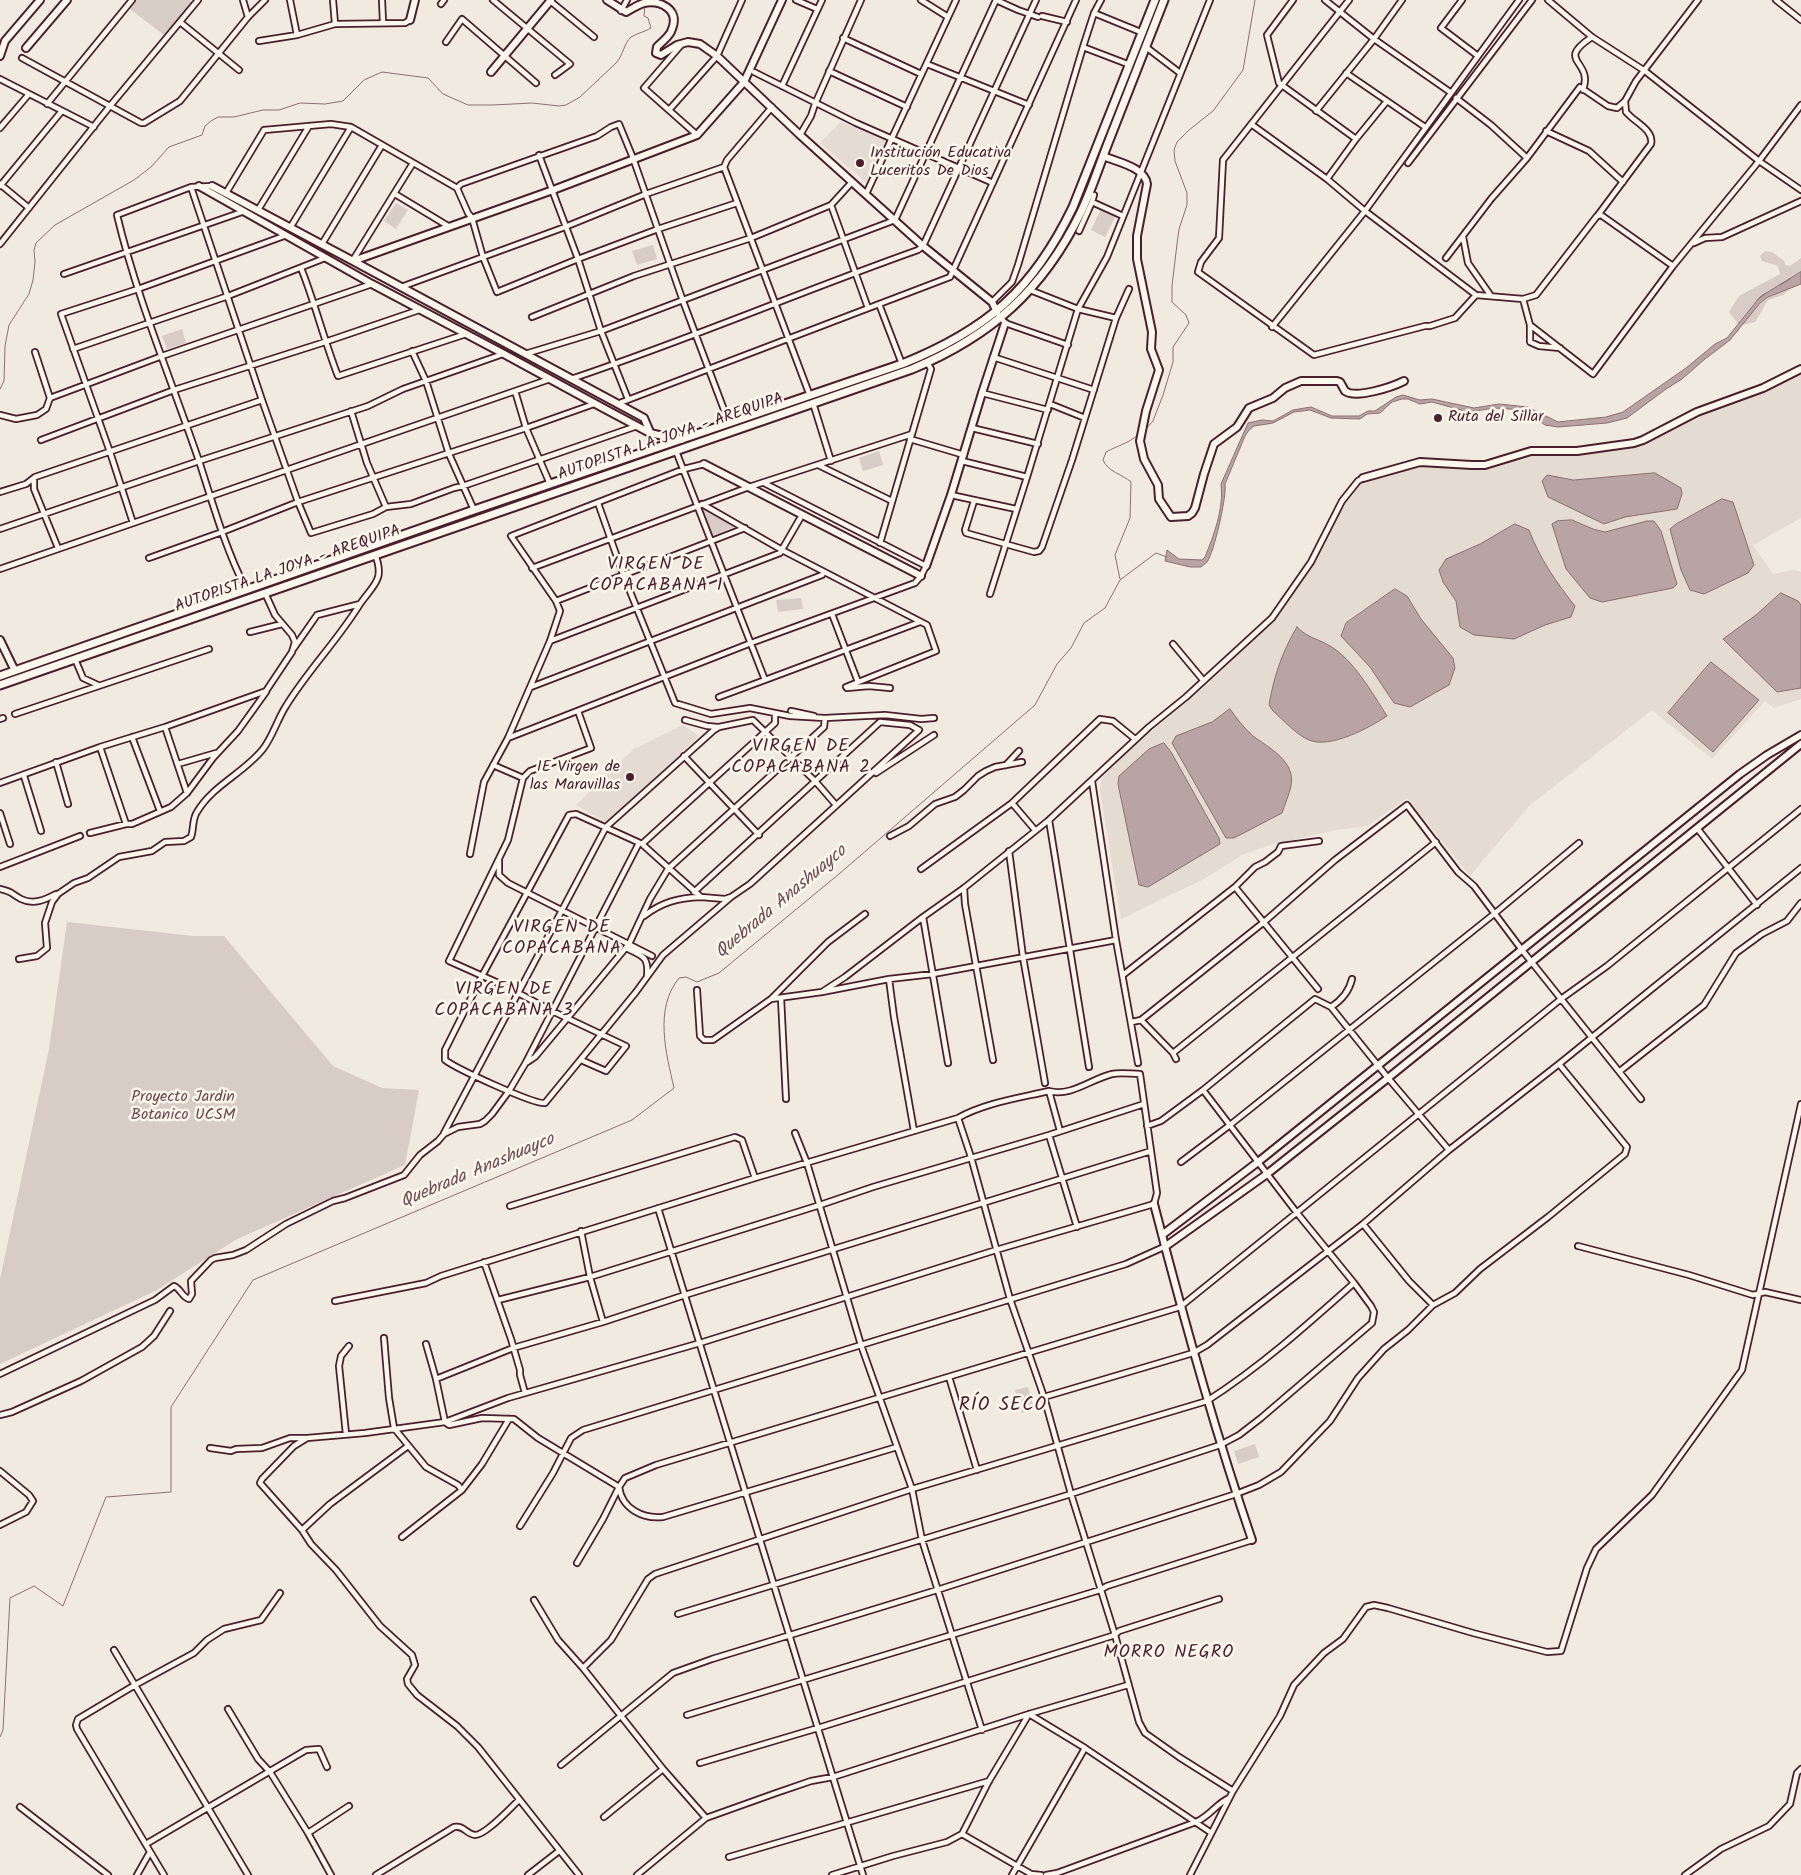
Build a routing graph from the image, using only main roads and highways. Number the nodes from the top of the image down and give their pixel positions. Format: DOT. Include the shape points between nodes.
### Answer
graph roads {
  1 [pos="1155,0"];
  2 [pos="1164,0"];
  3 [pos="0,676"];
  4 [pos="0,685"];
  1 -- 3 [label="main road, AUTOPISTA LA JOYA - AREQUIPA" via="1060,234 1017,292 997,312 960,338 902,364"];
  2 -- 4 [label="main road, AUTOPISTA LA JOYA - AREQUIPA" via="1081,211 1059,252 1003,321 927,362"];
}
